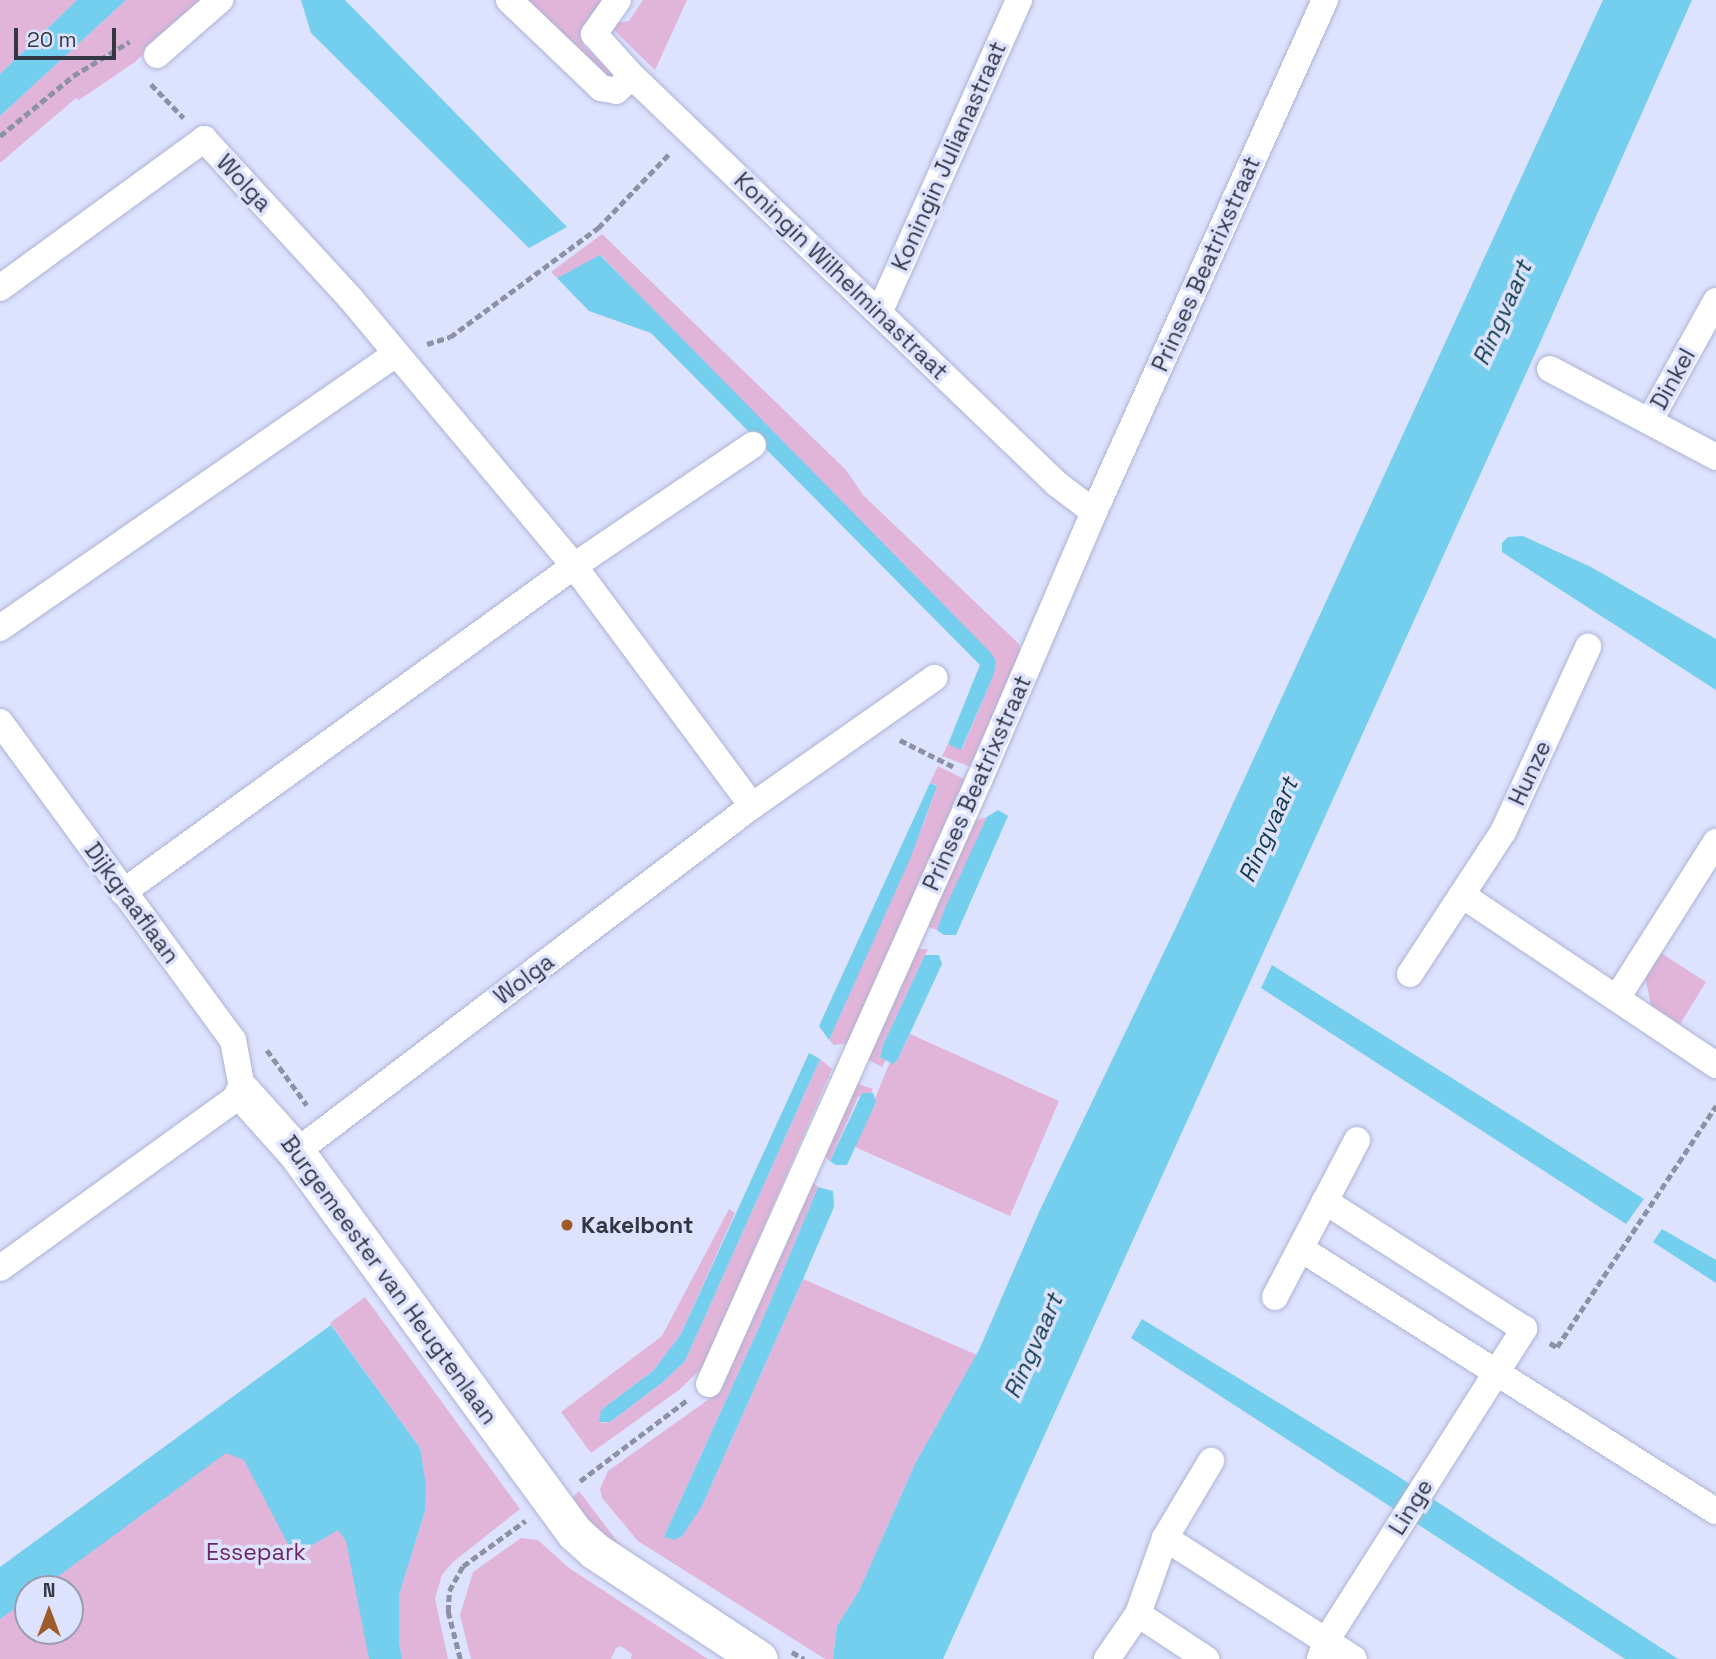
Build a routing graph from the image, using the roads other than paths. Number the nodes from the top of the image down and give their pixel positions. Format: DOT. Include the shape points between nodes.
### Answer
graph roads {
  1 [pos="220,0"];
  2 [pos="509,0"];
  3 [pos="618,0"];
  4 [pos="1019,0"];
  5 [pos="1325,0"];
  6 [pos="167,47"];
  7 [pos="632,76"];
  8 [pos="0,288"];
  9 [pos="1716,301"];
  10 [pos="879,313"];
  11 [pos="395,354"];
  12 [pos="1550,369"];
  13 [pos="1650,420"];
  14 [pos="752,445"];
  15 [pos="1716,457"];
  16 [pos="1094,512"];
  17 [pos="574,566"];
  18 [pos="0,628"];
  19 [pos="1588,647"];
  20 [pos="934,678"];
  21 [pos="0,722"];
  22 [pos="751,806"];
  23 [pos="1714,848"];
  24 [pos="123,892"];
  25 [pos="1462,895"];
  26 [pos="1410,974"];
  27 [pos="1617,998"];
  28 [pos="1716,1065"];
  29 [pos="243,1093"];
  30 [pos="1357,1140"];
  31 [pos="296,1152"];
  32 [pos="1325,1202"];
  33 [pos="1301,1249"];
  34 [pos="3,1259"];
  35 [pos="1275,1297"];
  36 [pos="1496,1373"];
  37 [pos="709,1384"];
  38 [pos="1211,1461"];
  39 [pos="1715,1511"];
  40 [pos="1165,1538"];
  41 [pos="1138,1614"];
  42 [pos="1323,1650"];
  43 [pos="759,1659"];
  44 [pos="1107,1659"];
  45 [pos="1206,1659"];
  46 [pos="1354,1659"];
  1 -- 6 [label="street"];
  2 -- 7 [label="street" via="601,88 616,91"];
  3 -- 7 [label="street, Koningin Wilhelminastraat" via="594,34"];
  4 -- 10 [label="street, Koningin Julianastraat"];
  5 -- 16 [label="street, Prinses Beatrixstraat"];
  7 -- 10 [label="street, Koningin Wilhelminastraat"];
  8 -- 11 [label="street, Wolga" via="204,139 351,299"];
  9 -- 13 [label="street, Dinkel"];
  10 -- 16 [label="street, Koningin Wilhelminastraat" via="1058,484"];
  11 -- 17 [label="street, Wolga"];
  11 -- 18 [label="street"];
  12 -- 13 [label="street, Dinkel"];
  13 -- 15 [label="street, Dinkel"];
  14 -- 17 [label="street"];
  16 -- 37 [label="street, Prinses Beatrixstraat"];
  17 -- 22 [label="street, Wolga"];
  17 -- 24 [label="street"];
  19 -- 25 [label="street, Hunze" via="1503,832"];
  20 -- 22 [label="street, Wolga"];
  21 -- 24 [label="street, Dijkgraaflaan"];
  22 -- 31 [label="street, Wolga"];
  23 -- 27 [label="street"];
  24 -- 29 [label="street, Dijkgraaflaan" via="233,1040"];
  25 -- 26 [label="street, Hunze"];
  25 -- 27 [label="street"];
  27 -- 28 [label="street"];
  29 -- 31 [label="street, Burgemeester van Heugtenlaan"];
  29 -- 34 [label="street"];
  30 -- 32 [label="street"];
  31 -- 43 [label="street, Burgemeester van Heugtenlaan" via="540,1511"];
  32 -- 33 [label="street"];
  32 -- 36 [label="street, Linge" via="1524,1329"];
  33 -- 35 [label="street"];
  33 -- 36 [label="street"];
  36 -- 39 [label="street"];
  36 -- 42 [label="street, Linge"];
  38 -- 40 [label="street"];
  40 -- 41 [label="street"];
  40 -- 42 [label="street"];
  41 -- 44 [label="street"];
  41 -- 45 [label="street"];
  42 -- 46 [label="street"];
}
